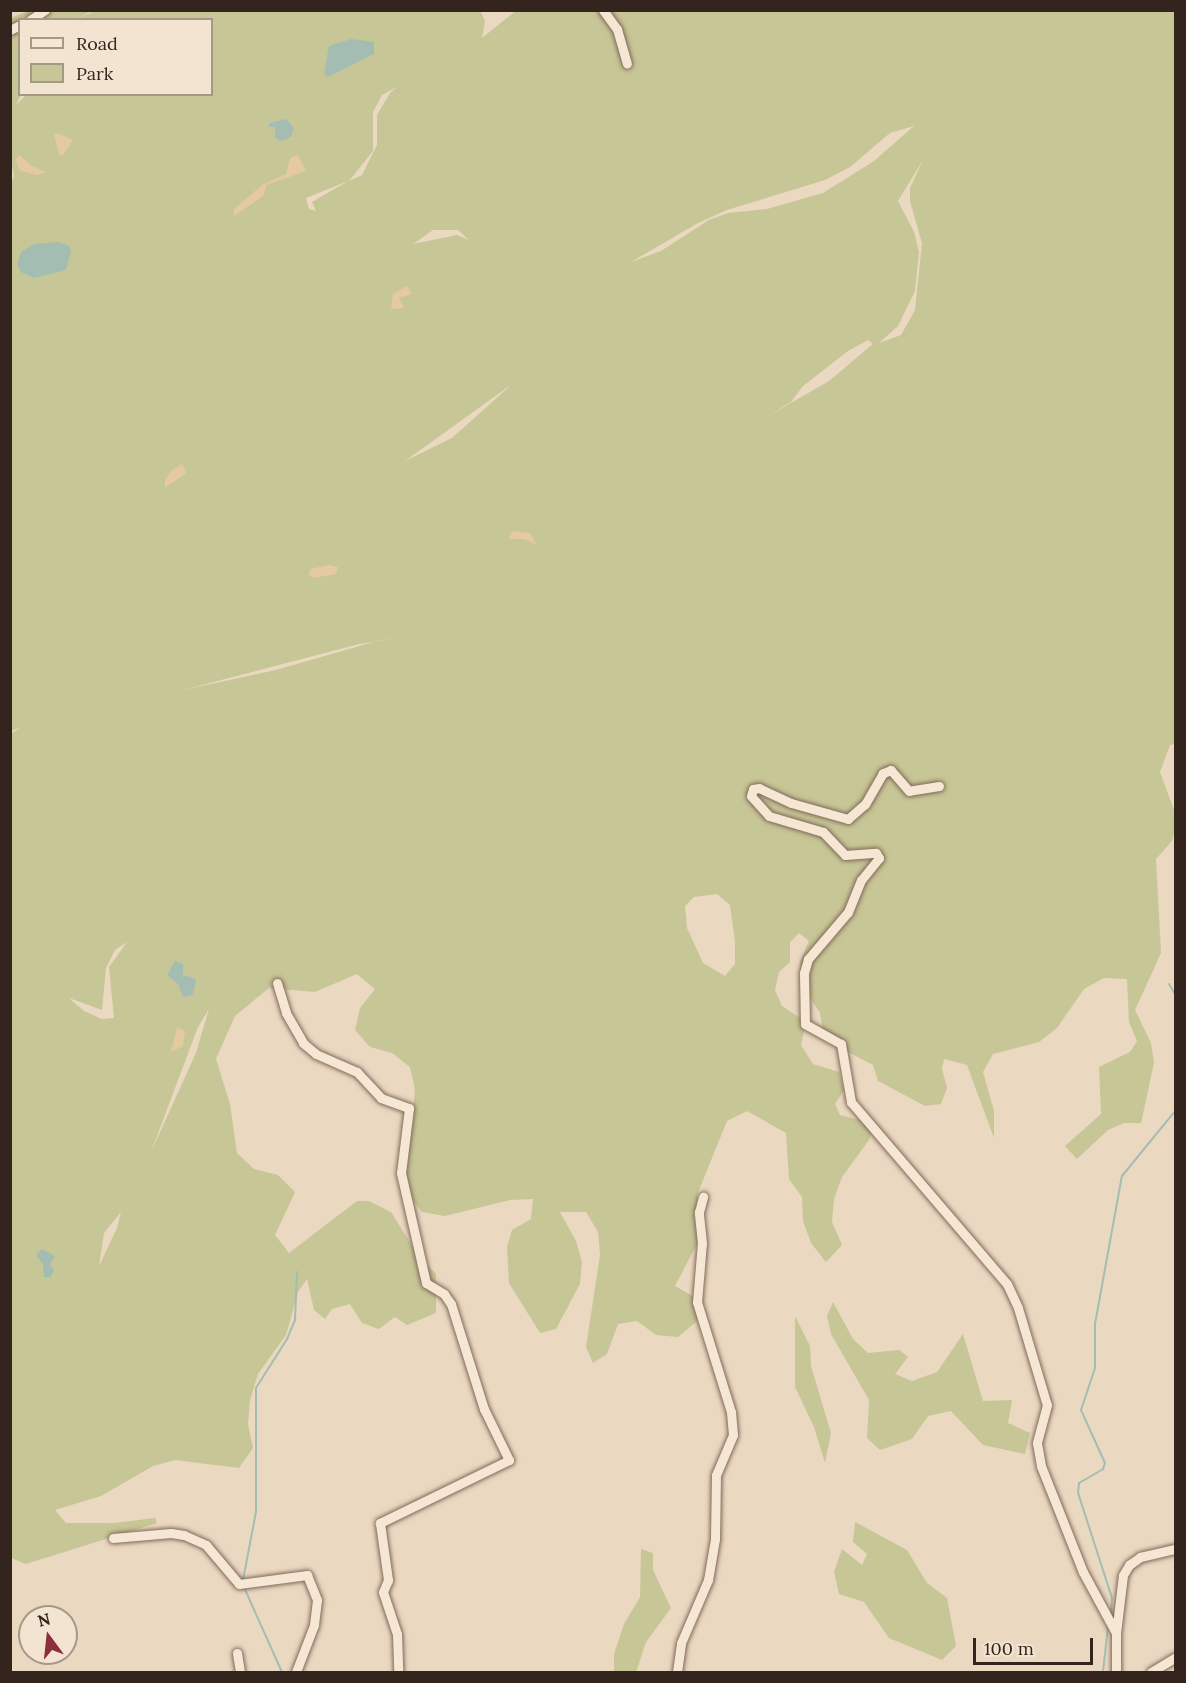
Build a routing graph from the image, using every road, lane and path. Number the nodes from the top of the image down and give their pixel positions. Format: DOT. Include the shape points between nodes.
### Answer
graph roads {
  1 [pos="603,10"];
  2 [pos="627,64"];
  3 [pos="939,786"];
  4 [pos="277,982"];
  5 [pos="703,1197"];
  6 [pos="113,1538"];
  7 [pos="1176,1549"];
  8 [pos="1116,1633"];
  9 [pos="237,1653"];
  10 [pos="1176,1657"];
  11 [pos="240,1672"];
  12 [pos="296,1672"];
  13 [pos="398,1672"];
  14 [pos="677,1672"];
  15 [pos="1116,1672"];
  16 [pos="1151,1672"];
  1 -- 2 [label="street" via="616,29"];
  3 -- 8 [label="street" via="909,791 891,770 884,772 865,804 848,819 791,803 759,788 753,789 751,796 769,816 823,832 845,855 876,853 879,858 861,880 848,912 808,959 804,973 806,1024 841,1044 850,1102 1006,1284 1018,1308 1047,1405 1037,1443 1041,1466 1083,1572"];
  4 -- 13 [label="street" via="286,1013 303,1043 316,1054 357,1072 381,1098 409,1108 401,1173 426,1283 452,1304 484,1409 509,1460 380,1523 388,1580 383,1592 397,1634"];
  5 -- 14 [label="street" via="699,1212 702,1243 697,1302 731,1412 733,1435 716,1475 716,1539 708,1580 681,1643"];
  6 -- 12 [label="street" via="184,1535 206,1545 239,1584 307,1575 317,1600 314,1625"];
  7 -- 8 [label="street" via="1140,1557 1129,1565 1123,1575 1122,1614"];
  8 -- 15 [label="street"];
  9 -- 11 [label="street"];
  10 -- 16 [label="street"];
}
